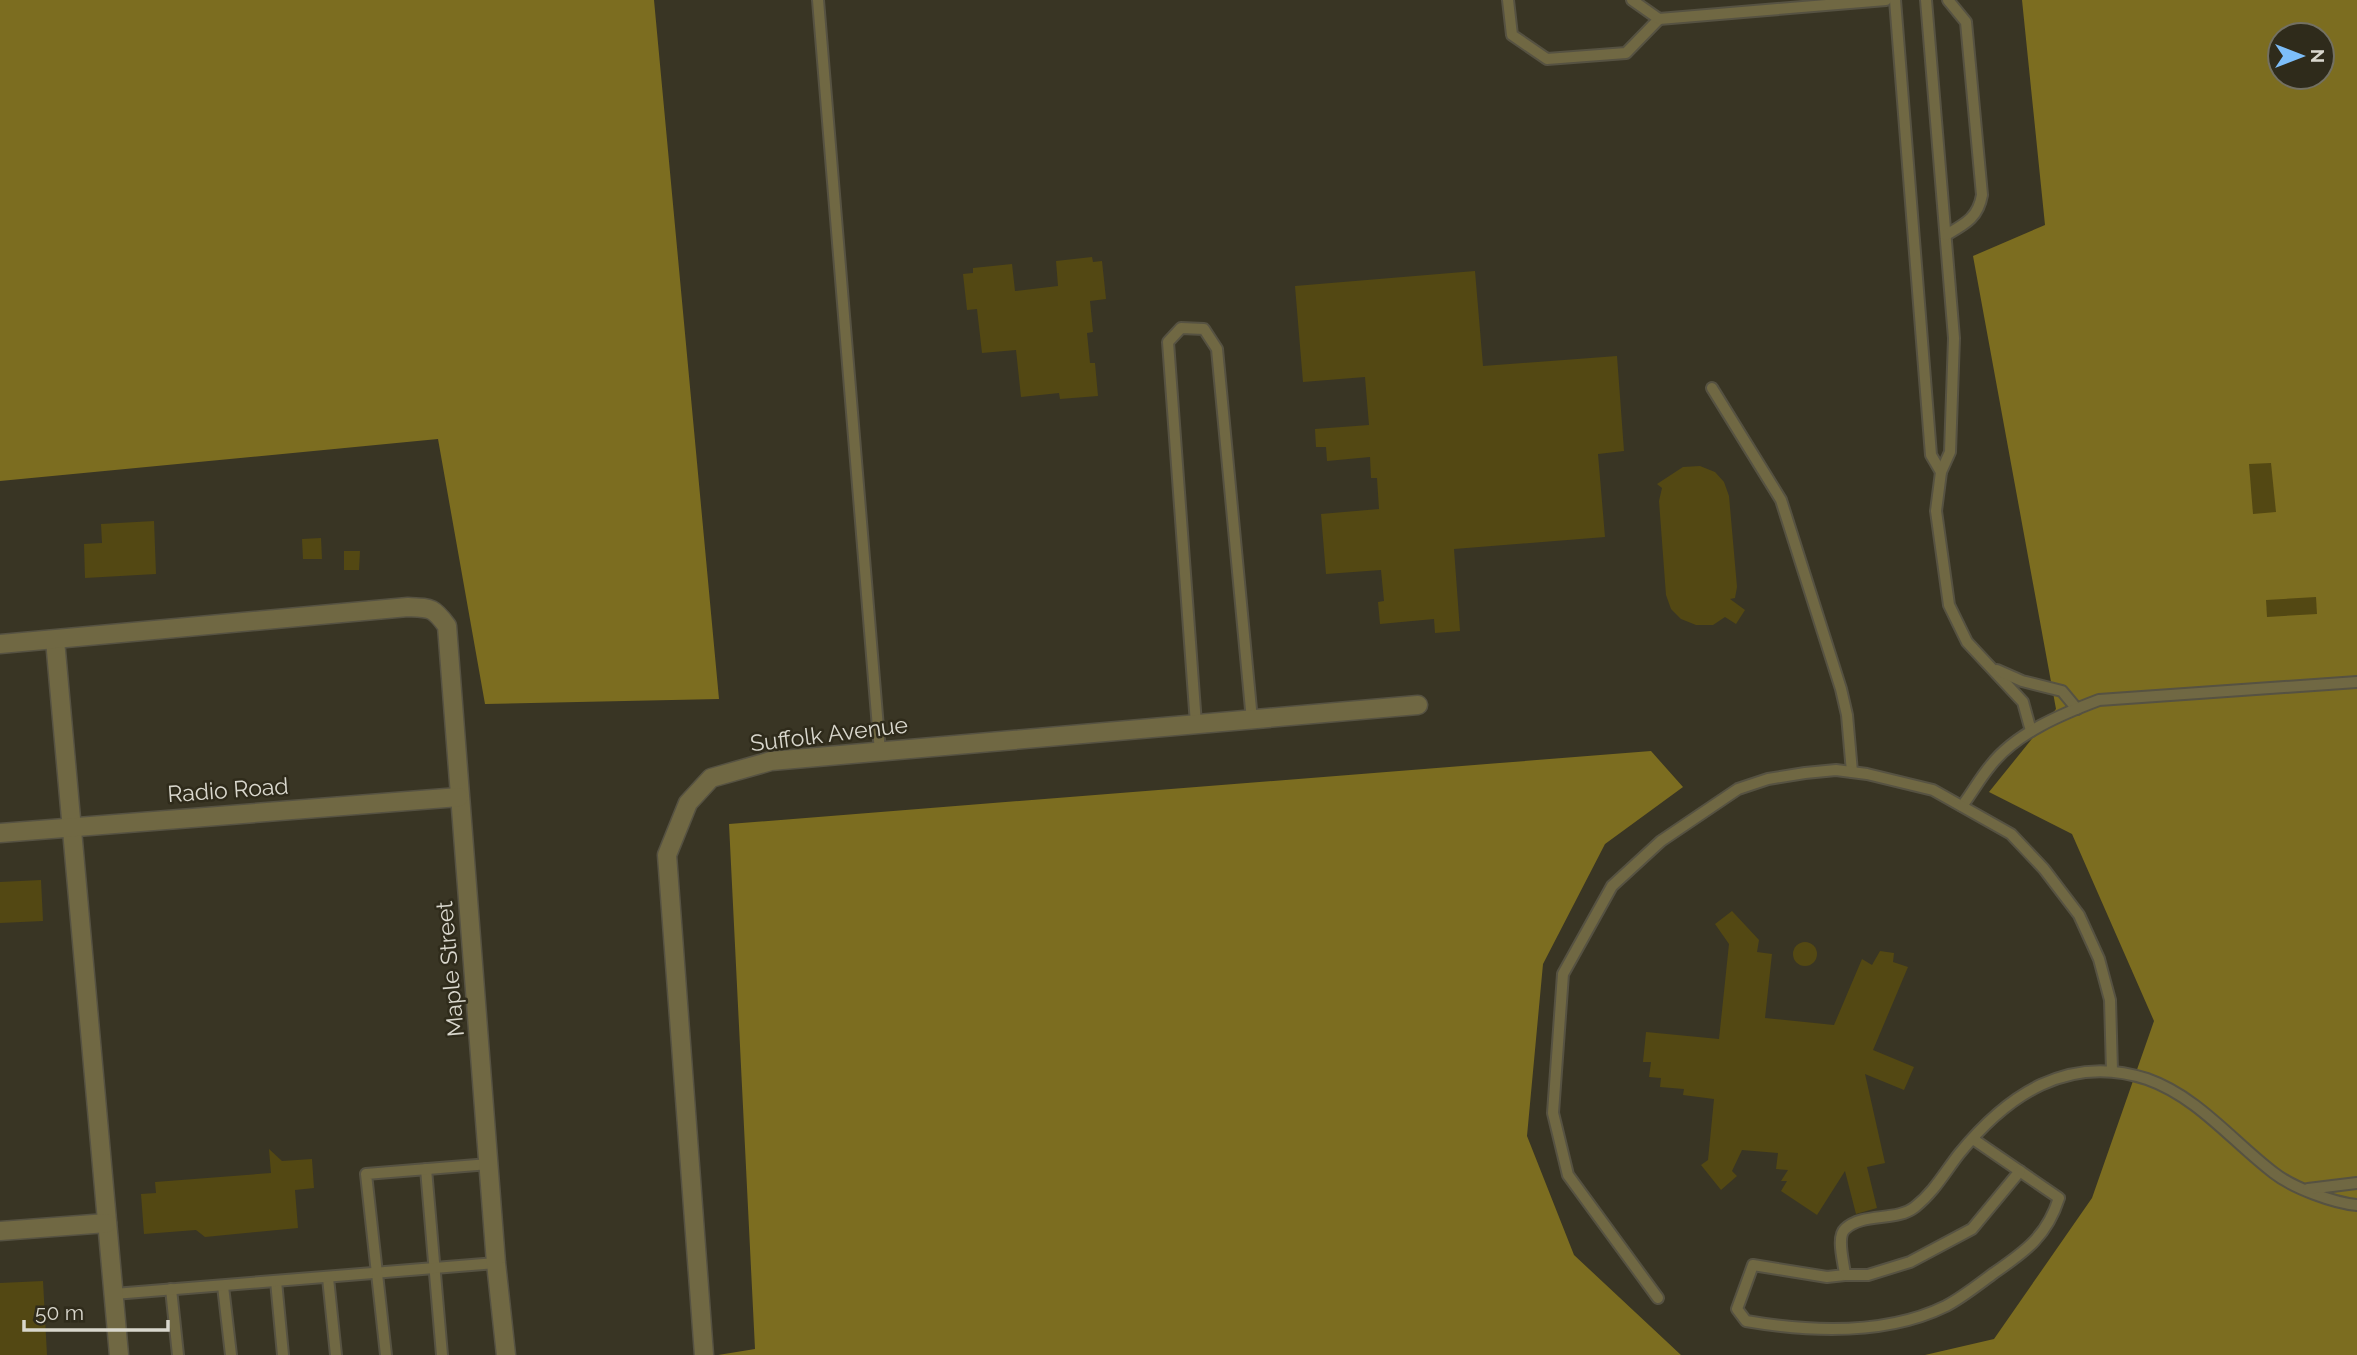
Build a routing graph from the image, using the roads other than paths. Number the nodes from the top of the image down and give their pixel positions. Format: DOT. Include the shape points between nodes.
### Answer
graph roads {
  1 [pos="818,0"];
  2 [pos="1508,0"];
  3 [pos="1632,0"];
  4 [pos="1886,0"];
  5 [pos="1895,0"];
  6 [pos="1927,0"];
  7 [pos="1948,0"];
  8 [pos="1658,19"];
  9 [pos="1946,234"];
  10 [pos="1712,388"];
  11 [pos="1941,472"];
  12 [pos="55,640"];
  13 [pos="0,644"];
  14 [pos="1991,668"];
  15 [pos="2357,682"];
  16 [pos="1418,705"];
  17 [pos="2077,709"];
  18 [pos="1252,720"];
  19 [pos="1196,724"];
  20 [pos="2031,731"];
  21 [pos="880,752"];
  22 [pos="1852,772"];
  23 [pos="459,797"];
  24 [pos="1962,806"];
  25 [pos="72,827"];
  26 [pos="0,833"];
  27 [pos="2112,1071"];
  28 [pos="1973,1139"];
  29 [pos="489,1164"];
  30 [pos="426,1169"];
  31 [pos="2020,1171"];
  32 [pos="2357,1183"];
  33 [pos="2305,1189"];
  34 [pos="2357,1205"];
  35 [pos="107,1223"];
  36 [pos="0,1231"];
  37 [pos="496,1264"];
  38 [pos="435,1268"];
  39 [pos="377,1274"];
  40 [pos="1845,1275"];
  41 [pos="328,1278"];
  42 [pos="276,1281"];
  43 [pos="223,1286"];
  44 [pos="171,1289"];
  45 [pos="114,1294"];
  46 [pos="1658,1298"];
  47 [pos="119,1355"];
  48 [pos="178,1355"];
  49 [pos="231,1355"];
  50 [pos="283,1355"];
  51 [pos="336,1355"];
  52 [pos="386,1355"];
  53 [pos="442,1355"];
  54 [pos="506,1355"];
  55 [pos="704,1355"];
  1 -- 21 [label="lane"];
  2 -- 8 [label="lane" via="1512,35 1548,59 1626,53"];
  3 -- 8 [label="lane"];
  4 -- 8 [label="lane"];
  5 -- 11 [label="lane" via="1931,455"];
  6 -- 9 [label="lane"];
  7 -- 9 [label="lane" via="1966,22 1982,195 1979,208 1965,224"];
  9 -- 11 [label="lane" via="1954,338 1950,452"];
  10 -- 22 [label="lane" via="1782,500 1841,689"];
  11 -- 14 [label="lane" via="1936,510 1949,605 1968,642"];
  12 -- 13 [label="street"];
  12 -- 23 [label="street, Maple Street" via="429,608 447,626"];
  12 -- 25 [label="street"];
  14 -- 17 [label="lane" via="2062,691"];
  14 -- 20 [label="lane" via="2023,702"];
  15 -- 17 [label="lane" via="2099,700"];
  16 -- 18 [label="street, Suffolk Avenue"];
  17 -- 20 [label="lane"];
  18 -- 19 [label="street, Suffolk Avenue"];
  18 -- 19 [label="lane" via="1217,349 1204,329 1181,328 1168,342"];
  19 -- 21 [label="street, Suffolk Avenue"];
  20 -- 24 [label="lane" via="1992,763"];
  21 -- 55 [label="street, Suffolk Avenue" via="771,761 711,778 688,803 667,855"];
  22 -- 24 [label="lane" via="1933,790"];
  22 -- 46 [label="lane" via="1805,773 1738,789 1661,841 1612,886 1563,974 1553,1113 1568,1175"];
  23 -- 25 [label="street, Radio Road"];
  23 -- 29 [label="street, Maple Street"];
  24 -- 27 [label="lane" via="2011,834 2079,915 2099,959 2110,1000"];
  25 -- 26 [label="street, Radio Road"];
  25 -- 35 [label="street"];
  27 -- 28 [label="lane" via="2053,1078 2026,1091 1995,1114"];
  27 -- 33 [label="lane" via="2178,1093 2276,1175"];
  28 -- 31 [label="lane"];
  28 -- 40 [label="lane" via="1914,1208 1844,1230"];
  29 -- 30 [label="lane"];
  29 -- 37 [label="street, Maple Street"];
  30 -- 38 [label="lane"];
  30 -- 39 [label="lane" via="366,1174"];
  31 -- 40 [label="lane" via="1972,1228 1910,1262 1868,1275"];
  31 -- 40 [label="lane" via="2059,1198 2052,1221 2023,1254 1948,1305 1916,1319 1866,1328 1784,1328 1746,1321 1737,1309 1753,1265 1827,1277"];
  32 -- 33 [label="lane"];
  33 -- 34 [label="lane" via="2337,1203"];
  35 -- 36 [label="street"];
  35 -- 45 [label="street"];
  37 -- 38 [label="lane"];
  37 -- 54 [label="street, Maple Street"];
  38 -- 39 [label="lane"];
  38 -- 53 [label="lane"];
  39 -- 41 [label="lane"];
  39 -- 52 [label="lane"];
  41 -- 42 [label="lane"];
  41 -- 51 [label="lane"];
  42 -- 43 [label="lane"];
  42 -- 50 [label="lane"];
  43 -- 44 [label="lane"];
  43 -- 49 [label="lane"];
  44 -- 45 [label="lane"];
  44 -- 48 [label="lane"];
  45 -- 47 [label="street"];
}
